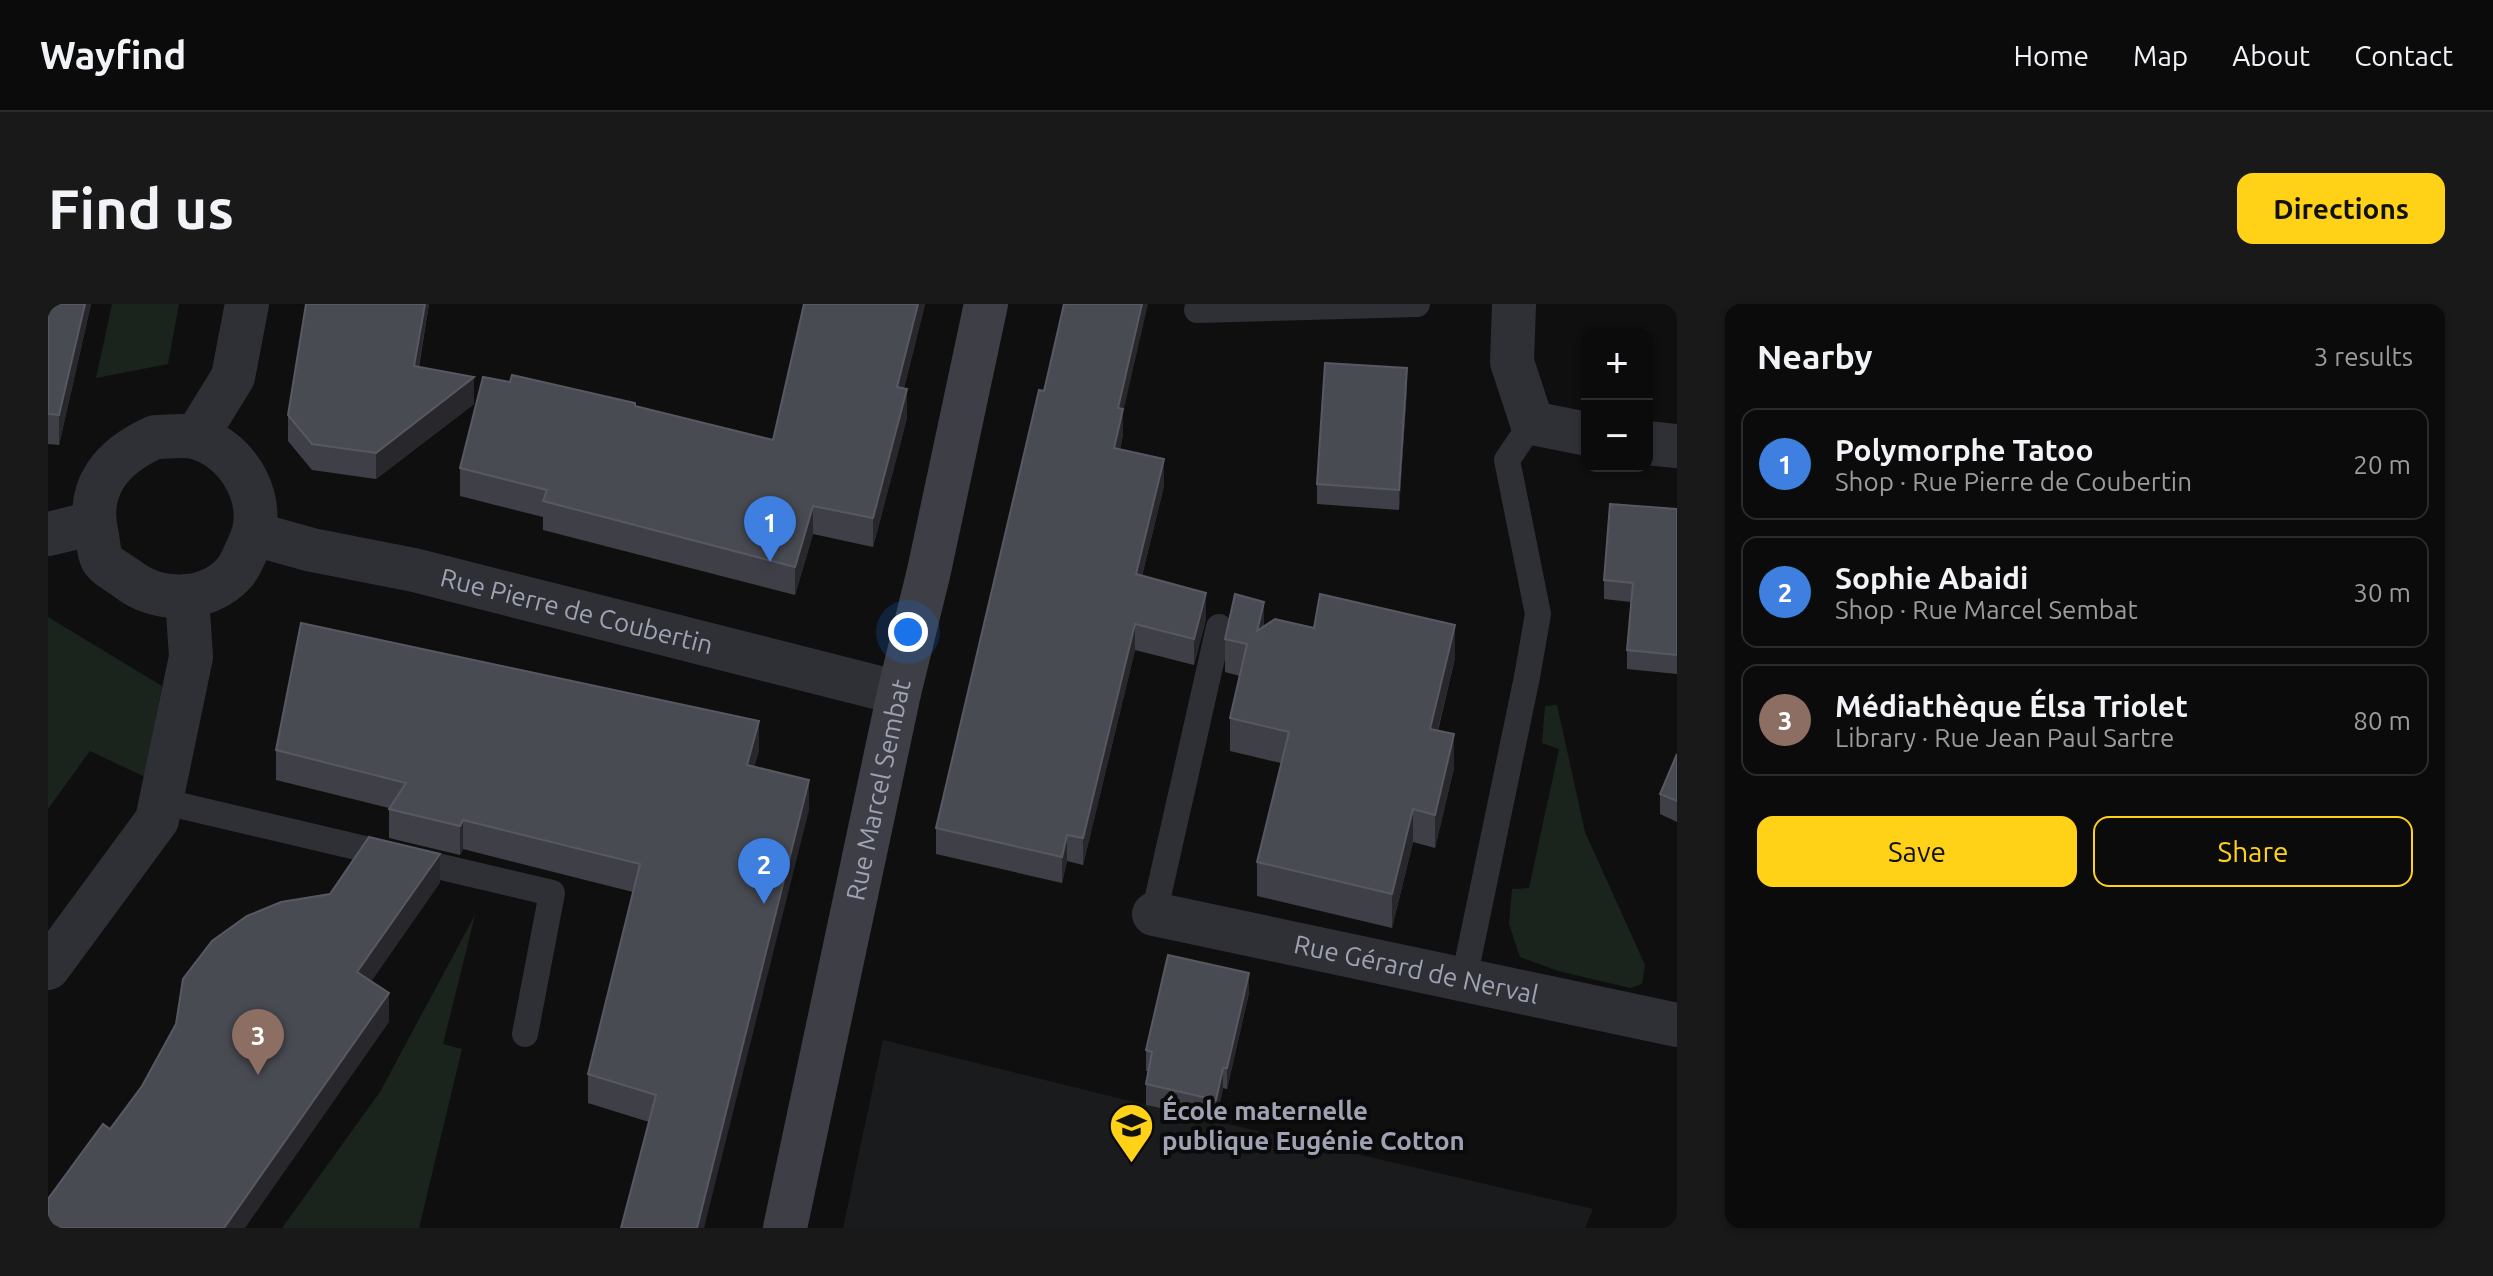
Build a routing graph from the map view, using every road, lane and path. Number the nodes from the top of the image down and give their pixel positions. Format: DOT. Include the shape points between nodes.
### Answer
graph roads {
  1 [pos="247,304"];
  2 [pos="986,304"];
  3 [pos="1417,304"];
  4 [pos="1514,304"];
  5 [pos="1197,310"];
  6 [pos="1532,423"];
  7 [pos="1581,433"];
  8 [pos="196,437"];
  9 [pos="1653,444"];
  10 [pos="1677,446"];
  11 [pos="94,523"];
  12 [pos="48,534"];
  13 [pos="254,534"];
  14 [pos="187,596"];
  15 [pos="1219,627"];
  16 [pos="899,693"];
  17 [pos="161,801"];
  18 [pos="1154,914"];
  19 [pos="48,968"];
  20 [pos="1464,979"];
  21 [pos="1676,1025"];
  22 [pos="525,1034"];
  23 [pos="785,1228"];
  1 -- 8 [label="street" via="233,377"];
  2 -- 16 [label="street, Rue Marcel Sembat"];
  3 -- 5 [label="lane"];
  4 -- 6 [label="street" via="1512,362"];
  6 -- 7 [label="street"];
  6 -- 20 [label="lane" via="1507,460 1538,614"];
  8 -- 11 [label="street" via="155,437 129,449 109,469 96,494"];
  8 -- 13 [label="street" via="221,450 246,477 255,505"];
  9 -- 10 [label="street"];
  11 -- 12 [label="street"];
  11 -- 14 [label="street" via="102,560 127,580 167,598"];
  13 -- 14 [label="street" via="236,571 214,588"];
  13 -- 16 [label="street, Rue Pierre de Coubertin"];
  14 -- 17 [label="street" via="191,657"];
  15 -- 18 [label="lane"];
  16 -- 23 [label="street, Rue Marcel Sembat"];
  17 -- 19 [label="street" via="157,820"];
  17 -- 22 [label="lane" via="552,893"];
  18 -- 20 [label="street, Rue Gérard de Nerval"];
  20 -- 21 [label="street, Rue Gérard de Nerval"];
}
